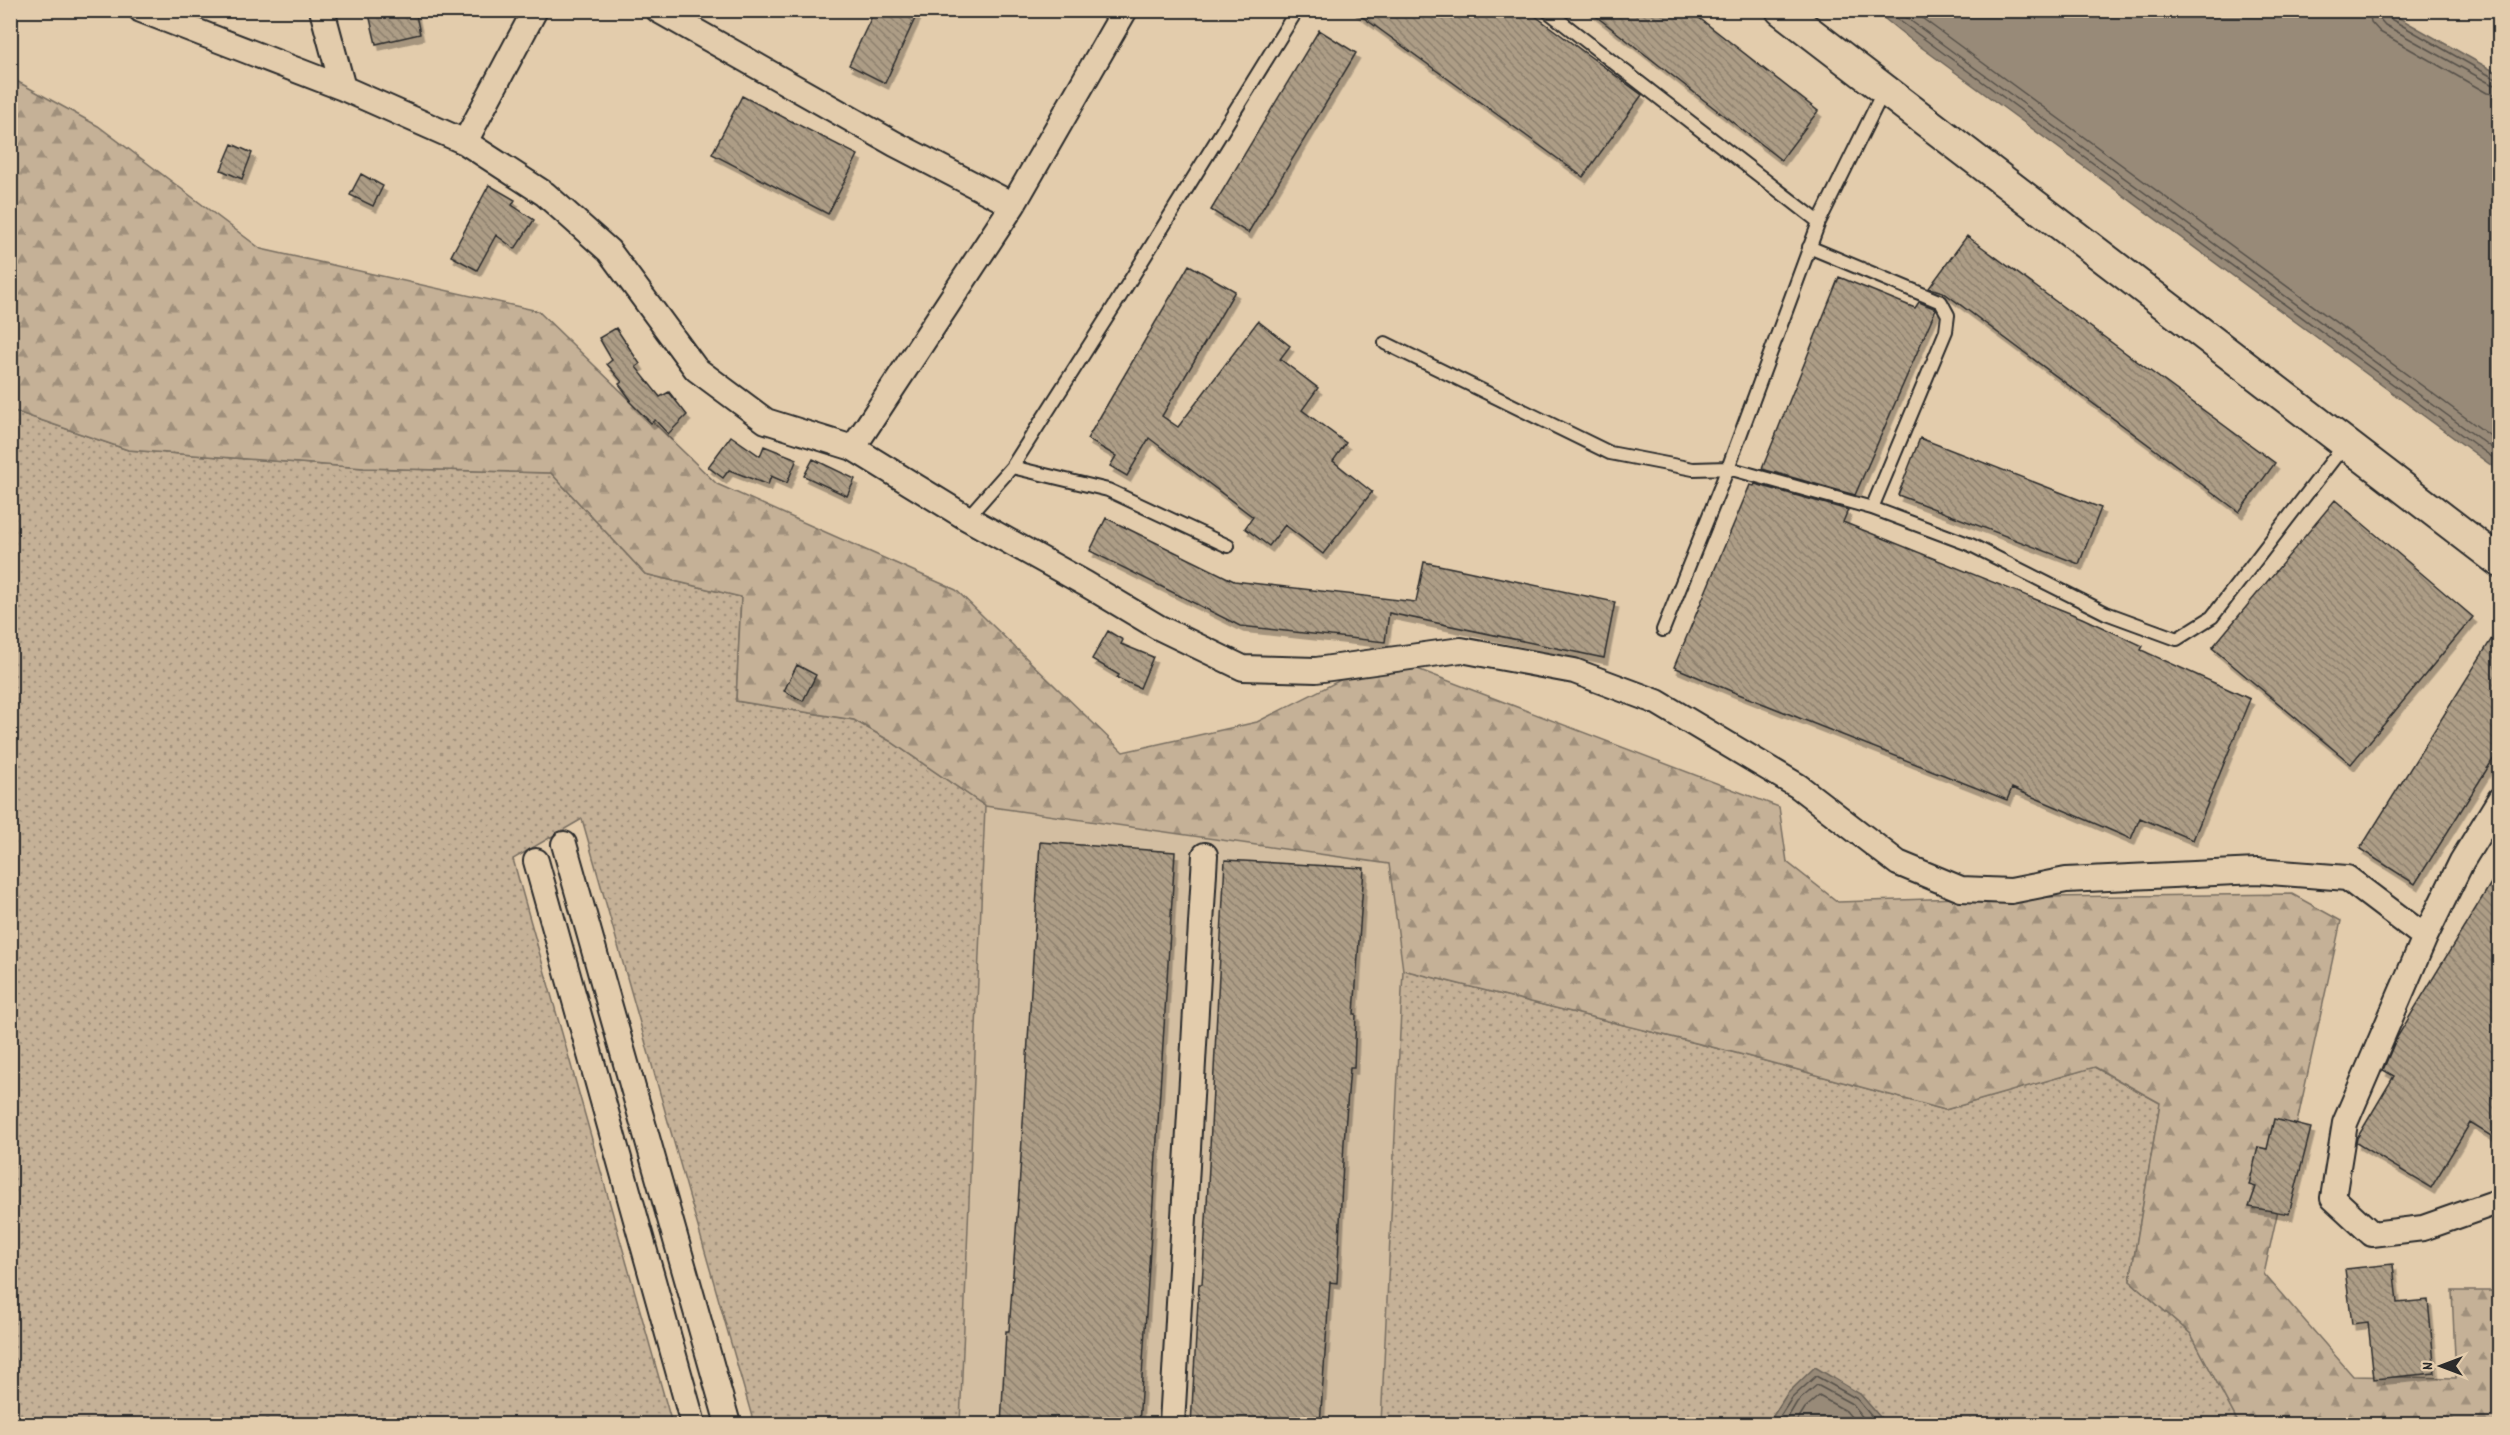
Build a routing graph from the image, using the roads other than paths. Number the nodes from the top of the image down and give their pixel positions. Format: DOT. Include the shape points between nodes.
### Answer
graph roads {
  1 [pos="141,10"];
  2 [pos="322,10"];
  3 [pos="658,10"];
  4 [pos="1125,10"];
  5 [pos="1297,10"];
  6 [pos="1546,10"];
  7 [pos="1781,10"];
  8 [pos="527,16"];
  9 [pos="342,88"];
  10 [pos="1884,90"];
  11 [pos="465,142"];
  12 [pos="1013,205"];
  13 [pos="1819,222"];
  14 [pos="1809,247"];
  15 [pos="1385,343"];
  16 [pos="2345,443"];
  17 [pos="854,448"];
  18 [pos="1012,467"];
  19 [pos="1728,468"];
  20 [pos="1872,507"];
  21 [pos="967,518"];
  22 [pos="1228,546"];
  23 [pos="2499,562"];
  24 [pos="1663,630"];
  25 [pos="2499,798"];
  26 [pos="564,844"];
  27 [pos="1205,855"];
  28 [pos="536,861"];
  29 [pos="2425,937"];
  30 [pos="2498,1200"];
  31 [pos="693,1425"];
  32 [pos="728,1425"];
  33 [pos="1172,1425"];
  1 -- 9 [label="street"];
  2 -- 9 [label="street"];
  3 -- 12 [label="street" via="895,144"];
  4 -- 12 [label="street"];
  5 -- 18 [label="lane"];
  6 -- 13 [label="lane"];
  7 -- 10 [label="street"];
  8 -- 11 [label="street"];
  9 -- 11 [label="street"];
  10 -- 13 [label="lane"];
  10 -- 16 [label="street"];
  11 -- 17 [label="street" via="545,194 609,251 696,369 766,421"];
  12 -- 17 [label="street"];
  13 -- 14 [label="lane"];
  14 -- 19 [label="lane"];
  14 -- 20 [label="lane" via="1941,302 1948,315 1946,331"];
  15 -- 19 [label="lane" via="1610,453 1693,469"];
  16 -- 20 [label="lane" via="2212,617 2176,639 2106,613 1971,545"];
  16 -- 23 [label="street"];
  17 -- 21 [label="street"];
  18 -- 21 [label="lane"];
  18 -- 22 [label="lane" via="1108,490"];
  19 -- 20 [label="lane"];
  19 -- 24 [label="lane"];
  21 -- 29 [label="street" via="1158,627 1243,668 1316,670 1461,650 1574,671 1647,698 1798,786 1898,863 1961,889 2011,891 2066,880 2257,871 2347,878"];
  25 -- 29 [label="street" via="2462,861"];
  26 -- 32 [label="street"];
  27 -- 33 [label="street"];
  28 -- 31 [label="street"];
  29 -- 30 [label="street" via="2345,1123 2333,1198 2373,1234 2423,1228"];
}
